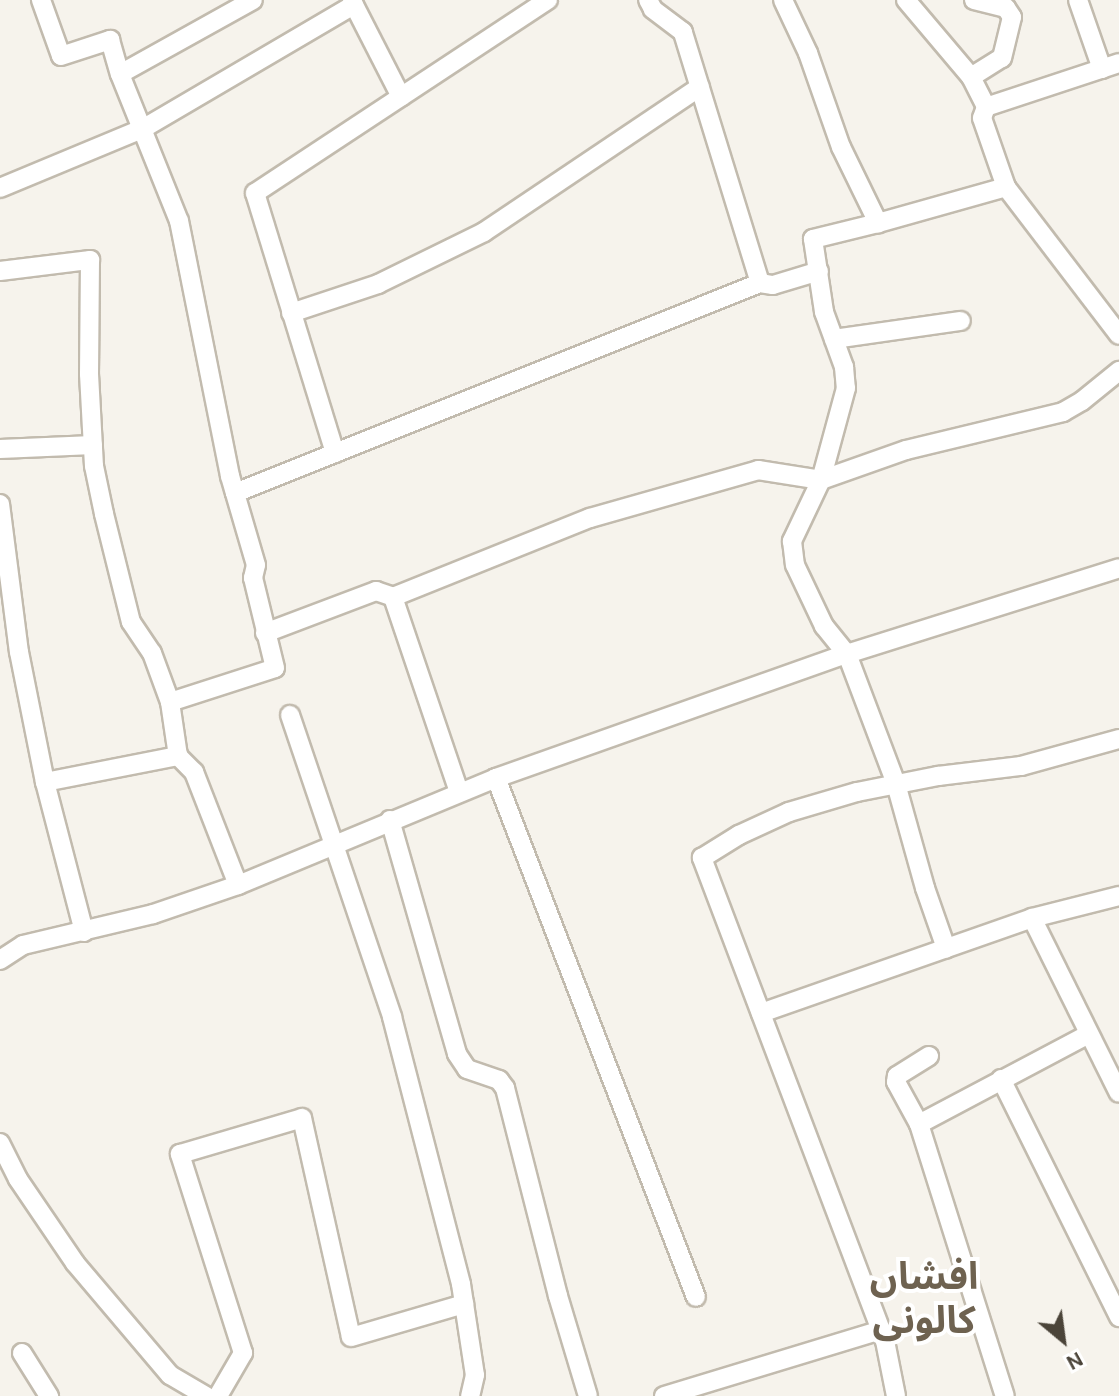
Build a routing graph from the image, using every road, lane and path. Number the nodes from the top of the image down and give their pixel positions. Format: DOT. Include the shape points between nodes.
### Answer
graph roads {
  1 [pos="41,0"];
  2 [pos="253,0"];
  3 [pos="548,0"];
  4 [pos="648,0"];
  5 [pos="783,0"];
  6 [pos="974,0"];
  7 [pos="1078,0"];
  8 [pos="353,2"];
  9 [pos="915,3"];
  10 [pos="1110,66"];
  11 [pos="120,74"];
  12 [pos="971,77"];
  13 [pos="700,87"];
  14 [pos="401,97"];
  15 [pos="986,107"];
  16 [pos="144,128"];
  17 [pos="1006,187"];
  18 [pos="0,188"];
  19 [pos="878,223"];
  20 [pos="0,271"];
  21 [pos="819,271"];
  22 [pos="760,283"];
  23 [pos="291,313"];
  24 [pos="961,321"];
  25 [pos="1119,335"];
  26 [pos="834,339"];
  27 [pos="1119,371"];
  28 [pos="93,445"];
  29 [pos="0,449"];
  30 [pos="335,453"];
  31 [pos="821,480"];
  32 [pos="235,493"];
  33 [pos="0,504"];
  34 [pos="1119,568"];
  35 [pos="393,597"];
  36 [pos="265,633"];
  37 [pos="10,652"];
  38 [pos="847,654"];
  39 [pos="170,702"];
  40 [pos="290,715"];
  41 [pos="1119,739"];
  42 [pos="178,756"];
  43 [pos="496,778"];
  44 [pos="45,782"];
  45 [pos="896,784"];
  46 [pos="459,792"];
  47 [pos="390,820"];
  48 [pos="335,842"];
  49 [pos="238,885"];
  50 [pos="1119,896"];
  51 [pos="1032,918"];
  52 [pos="84,932"];
  53 [pos="946,948"];
  54 [pos="0,960"];
  55 [pos="761,1013"];
  56 [pos="1089,1034"];
  57 [pos="929,1056"];
  58 [pos="1001,1079"];
  59 [pos="1119,1093"];
  60 [pos="919,1124"];
  61 [pos="0,1143"];
  62 [pos="696,1297"];
  63 [pos="464,1304"];
  64 [pos="1119,1317"];
  65 [pos="881,1330"];
  66 [pos="22,1353"];
  67 [pos="49,1396"];
  68 [pos="206,1396"];
  69 [pos="218,1396"];
  70 [pos="470,1396"];
  71 [pos="588,1396"];
  72 [pos="664,1396"];
  73 [pos="896,1396"];
  74 [pos="1005,1396"];
  1 -- 11 [label="street" via="61,56 110,40"];
  2 -- 11 [label="street"];
  3 -- 14 [label="street"];
  4 -- 13 [label="street" via="683,32"];
  5 -- 19 [label="street" via="841,147"];
  6 -- 12 [label="street" via="1006,8 1012,17 1002,58"];
  7 -- 10 [label="street"];
  8 -- 14 [label="street"];
  8 -- 16 [label="street"];
  9 -- 12 [label="street"];
  10 -- 15 [label="street"];
  11 -- 16 [label="street"];
  12 -- 15 [label="street"];
  13 -- 22 [label="street"];
  13 -- 23 [label="street" via="484,232 378,284"];
  14 -- 23 [label="street" via="255,193"];
  15 -- 17 [label="street" via="982,118"];
  16 -- 18 [label="street"];
  16 -- 32 [label="street" via="179,221"];
  17 -- 19 [label="street"];
  17 -- 25 [label="street"];
  19 -- 21 [label="street" via="813,239"];
  20 -- 28 [label="street" via="90,260"];
  21 -- 22 [label="street" via="773,285"];
  21 -- 26 [label="street"];
  22 -- 30 [label="street"];
  23 -- 30 [label="street"];
  24 -- 26 [label="street"];
  26 -- 31 [label="street" via="846,388"];
  27 -- 31 [label="street" via="1063,412 906,450"];
  28 -- 29 [label="street"];
  28 -- 39 [label="street" via="131,622 152,653"];
  30 -- 32 [label="street"];
  31 -- 35 [label="street" via="758,470 590,518"];
  31 -- 38 [label="street" via="792,541 795,565 824,626"];
  32 -- 36 [label="street" via="256,565 253,578"];
  33 -- 37 [label="street"];
  34 -- 38 [label="street"];
  35 -- 36 [label="street" via="376,591"];
  35 -- 46 [label="street"];
  36 -- 39 [label="street" via="275,668"];
  37 -- 44 [label="street"];
  38 -- 43 [label="street"];
  38 -- 45 [label="street"];
  39 -- 42 [label="street"];
  40 -- 48 [label="street"];
  41 -- 45 [label="street" via="1021,766"];
  42 -- 44 [label="street"];
  42 -- 49 [label="street" via="194,772"];
  43 -- 46 [label="street"];
  43 -- 62 [label="street"];
  44 -- 52 [label="street"];
  45 -- 53 [label="street"];
  45 -- 55 [label="street" via="789,812 702,858"];
  46 -- 47 [label="street"];
  47 -- 48 [label="street"];
  47 -- 71 [label="street" via="457,1054 467,1069 499,1080 505,1088"];
  48 -- 49 [label="street"];
  48 -- 63 [label="street" via="392,1017"];
  49 -- 52 [label="street"];
  50 -- 51 [label="street"];
  51 -- 53 [label="street"];
  51 -- 56 [label="street"];
  52 -- 54 [label="street" via="23,945"];
  53 -- 55 [label="street"];
  55 -- 65 [label="street"];
  56 -- 58 [label="street"];
  56 -- 59 [label="street"];
  57 -- 60 [label="street" via="897,1076 896,1082"];
  58 -- 60 [label="street"];
  58 -- 64 [label="street"];
  60 -- 74 [label="street"];
  61 -- 68 [label="street" via="75,1263 170,1375"];
  63 -- 69 [label="street" via="351,1337 302,1118 180,1154 243,1353"];
  63 -- 70 [label="street" via="475,1375"];
  65 -- 72 [label="street"];
  65 -- 73 [label="street"];
  66 -- 67 [label="street"];
}
